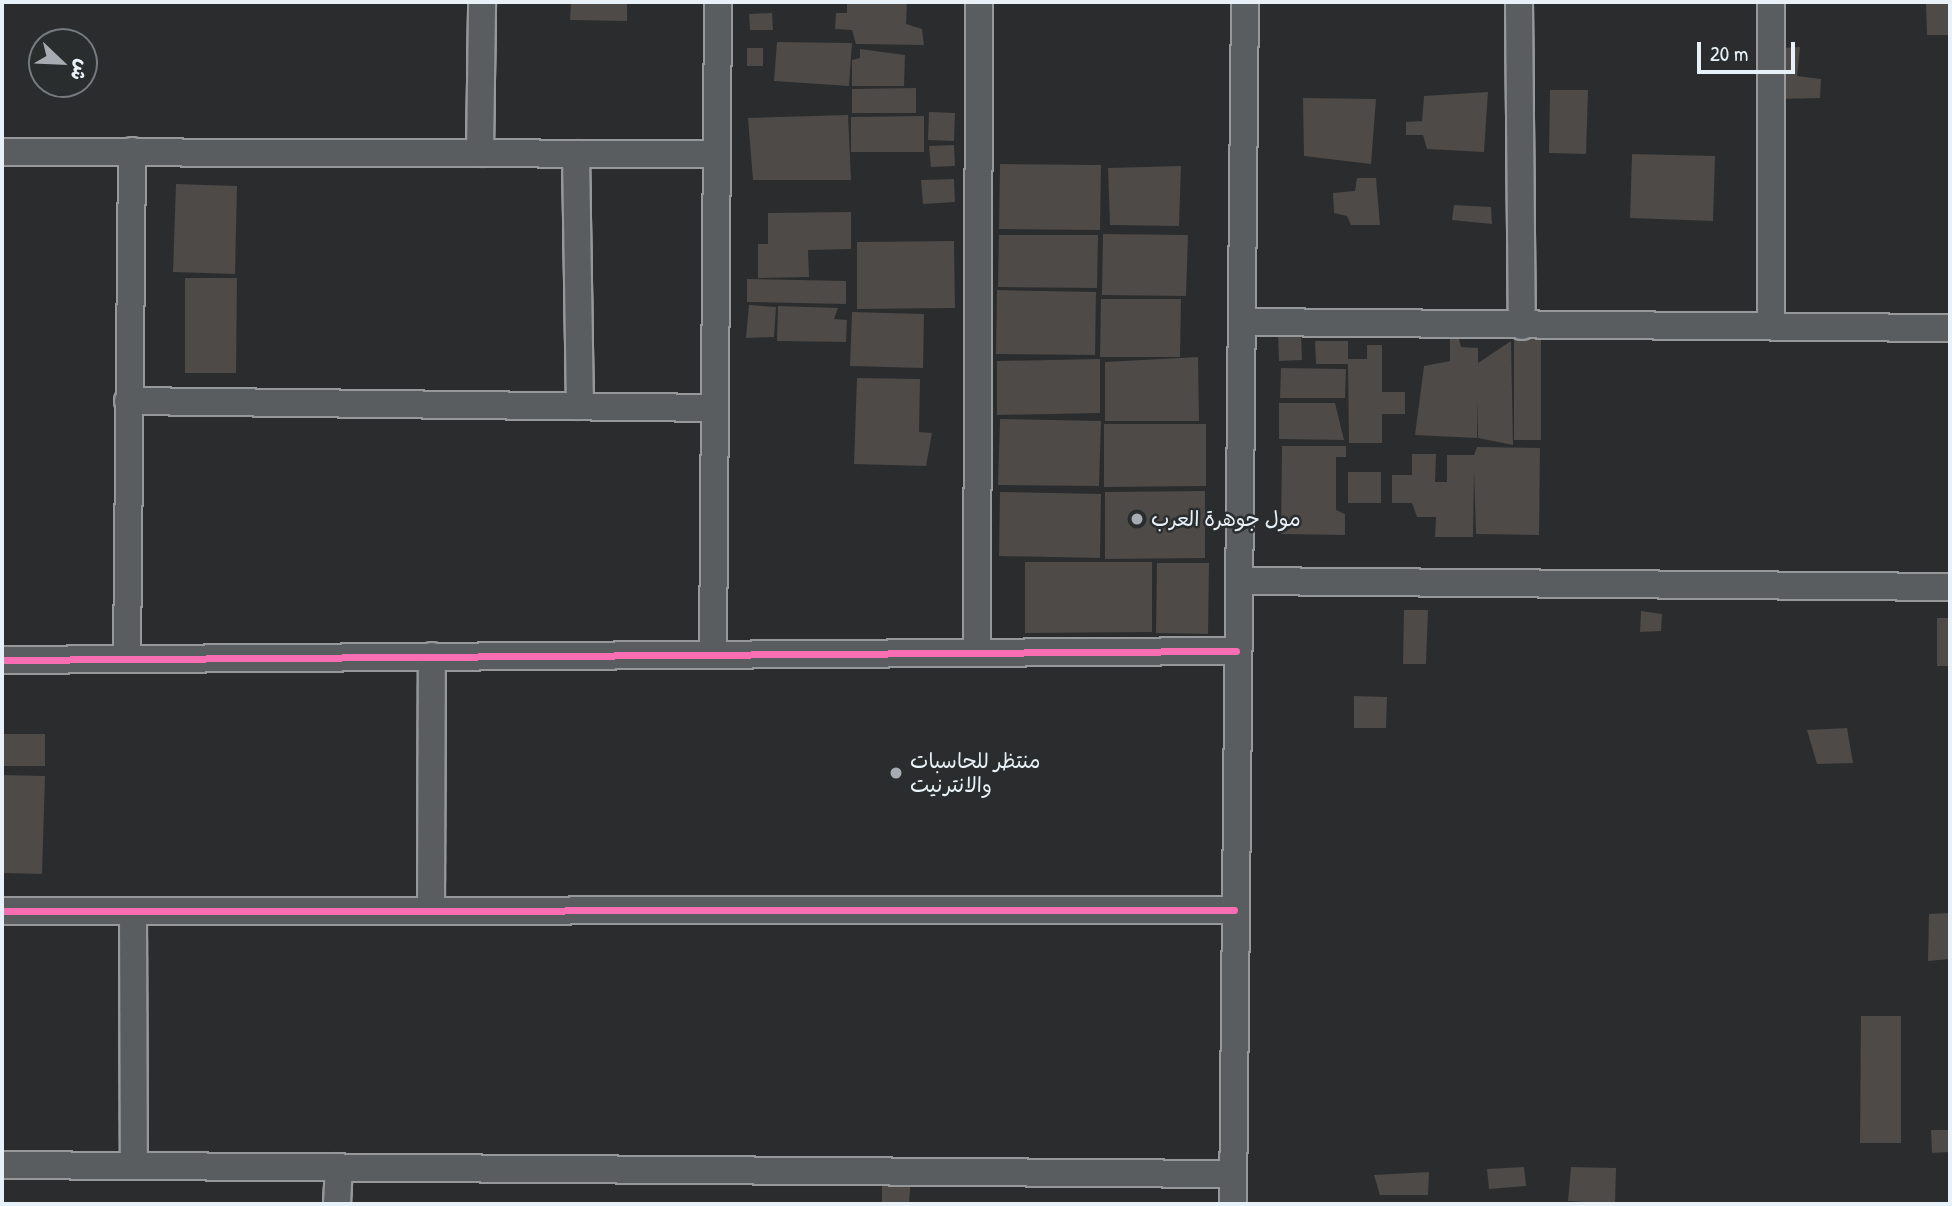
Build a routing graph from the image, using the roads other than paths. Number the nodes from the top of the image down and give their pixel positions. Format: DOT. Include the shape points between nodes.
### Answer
graph roads {
  1 [pos="482,2"];
  2 [pos="718,2"];
  3 [pos="979,2"];
  4 [pos="1245,2"];
  5 [pos="1519,2"];
  6 [pos="1771,2"];
  7 [pos="132,151"];
  8 [pos="2,152"];
  9 [pos="480,153"];
  10 [pos="576,154"];
  11 [pos="717,154"];
  12 [pos="1244,322"];
  13 [pos="1522,326"];
  14 [pos="1771,326"];
  15 [pos="1950,328"];
  16 [pos="128,401"];
  17 [pos="580,406"];
  18 [pos="715,408"];
  19 [pos="1240,581"];
  20 [pos="1950,587"];
  21 [pos="1236,651"];
  22 [pos="978,653"];
  23 [pos="713,654"];
  24 [pos="432,656"];
  25 [pos="127,659"];
  26 [pos="2,660"];
  27 [pos="1234,910"];
  28 [pos="2,911"];
  29 [pos="133,911"];
  30 [pos="431,911"];
  31 [pos="2,1164"];
  32 [pos="134,1166"];
  33 [pos="339,1167"];
  34 [pos="1233,1174"];
  35 [pos="337,1204"];
  36 [pos="1233,1204"];
  1 -- 9 [label="street"];
  2 -- 11 [label="street"];
  3 -- 22 [label="street"];
  4 -- 12 [label="street"];
  5 -- 13 [label="street"];
  6 -- 14 [label="street"];
  7 -- 8 [label="street"];
  7 -- 9 [label="street"];
  7 -- 16 [label="street"];
  9 -- 10 [label="street"];
  10 -- 11 [label="street"];
  10 -- 17 [label="street"];
  11 -- 18 [label="street"];
  12 -- 13 [label="street"];
  12 -- 19 [label="street"];
  13 -- 14 [label="street"];
  14 -- 15 [label="street"];
  16 -- 17 [label="street"];
  16 -- 25 [label="street"];
  17 -- 18 [label="street"];
  18 -- 23 [label="street"];
  19 -- 20 [label="street"];
  19 -- 21 [label="street"];
  21 -- 22 [label="street"];
  21 -- 27 [label="street"];
  22 -- 23 [label="street"];
  23 -- 24 [label="street"];
  24 -- 25 [label="street"];
  24 -- 30 [label="street"];
  25 -- 26 [label="street"];
  27 -- 30 [label="street"];
  27 -- 34 [label="street"];
  28 -- 29 [label="street"];
  29 -- 30 [label="street"];
  29 -- 32 [label="street"];
  31 -- 32 [label="street"];
  32 -- 33 [label="street"];
  33 -- 34 [label="street"];
  33 -- 35 [label="street"];
  34 -- 36 [label="street"];
}
